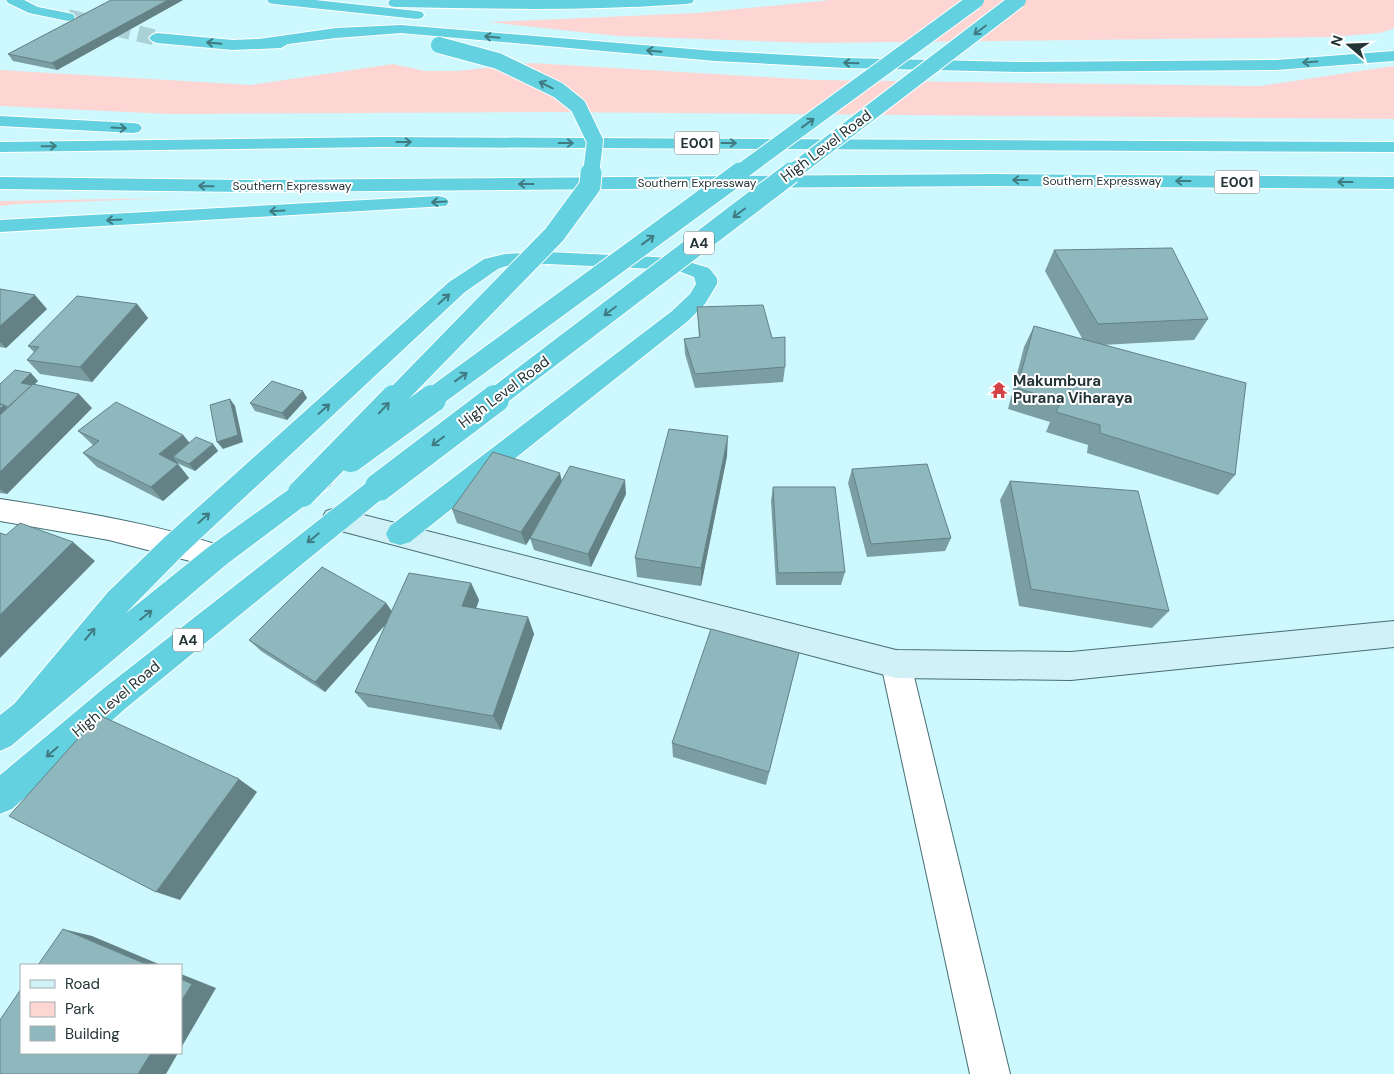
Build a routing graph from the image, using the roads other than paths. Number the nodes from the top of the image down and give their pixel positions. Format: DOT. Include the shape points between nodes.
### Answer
graph roads {
  1 [pos="13,0"];
  2 [pos="274,0"];
  3 [pos="687,0"];
  4 [pos="976,0"];
  5 [pos="1018,0"];
  6 [pos="311,4"];
  7 [pos="68,17"];
  8 [pos="157,38"];
  9 [pos="1394,43"];
  10 [pos="263,44"];
  11 [pos="1295,48"];
  12 [pos="1266,50"];
  13 [pos="1394,56"];
  14 [pos="0,121"];
  15 [pos="382,142"];
  16 [pos="1394,146"];
  17 [pos="0,147"];
  18 [pos="995,180"];
  19 [pos="0,183"];
  20 [pos="1394,183"];
  21 [pos="0,226"];
  22 [pos="302,493"];
  23 [pos="0,510"];
  24 [pos="336,519"];
  25 [pos="400,534"];
  26 [pos="176,544"];
  27 [pos="217,556"];
  28 [pos="1394,634"];
  29 [pos="896,664"];
  30 [pos="26,712"];
  31 [pos="0,735"];
  32 [pos="0,797"];
  33 [pos="990,1074"];
  1 -- 7 [label="highway" via="34,10"];
  2 -- 6 [label="highway"];
  3 -- 6 [label="highway" via="517,6"];
  22 -- 4 [label="highway, High Level Road / A4, one-way, bridge"];
  5 -- 24 [label="highway, High Level Road / A4, one-way, bridge"];
  6 -- 12 [label="highway" via="687,42 913,53 1147,56"];
  10 -- 8 [label="highway, one-way"];
  9 -- 11 [label="highway"];
  13 -- 10 [label="highway, one-way" via="1276,65 1023,67 846,63 715,56 401,29 336,33"];
  22 -- 10 [label="highway, one-way, bridge" via="554,234 590,186 595,141 578,106 558,90 498,61 439,45"];
  14 -- 15 [label="highway, one-way"];
  15 -- 16 [label="highway, E001, one-way"];
  17 -- 15 [label="highway, E001, one-way"];
  18 -- 19 [label="highway, Southern Expressway / E001, one-way" via="255,186"];
  20 -- 18 [label="highway, Southern Expressway / E001, one-way"];
  18 -- 21 [label="highway, one-way" via="475,200"];
  22 -- 27 [label="highway, High Level Road / A4"];
  23 -- 26 [label="street" via="86,523"];
  24 -- 25 [label="street"];
  24 -- 32 [label="highway, High Level Road / A4, one-way" via="115,698"];
  26 -- 25 [label="highway, one-way" via="457,287 491,264 520,258 606,260 676,264 705,275 708,280 706,286 680,316"];
  25 -- 29 [label="street"];
  26 -- 27 [label="street"];
  30 -- 26 [label="highway, one-way" via="118,601"];
  30 -- 27 [label="highway, High Level Road / A4, one-way"];
  28 -- 29 [label="street" via="1070,666"];
  29 -- 33 [label="street"];
  30 -- 31 [label="highway, High Level Road / A4"];
}
